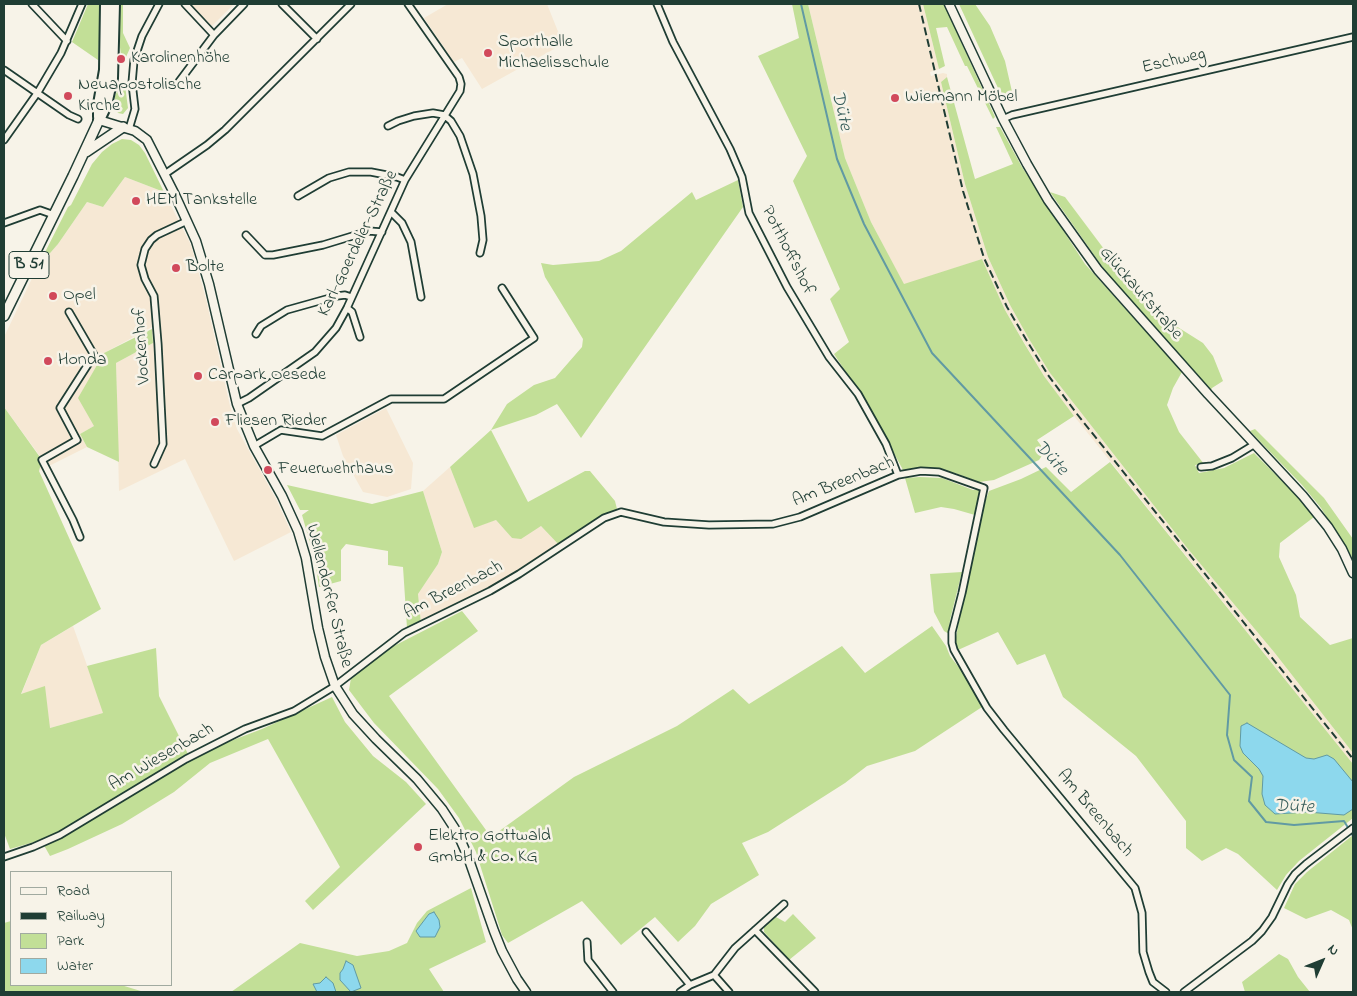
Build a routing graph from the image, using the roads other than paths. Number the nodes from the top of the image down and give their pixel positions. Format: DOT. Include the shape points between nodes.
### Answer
graph roads {
  1 [pos="32,4"];
  2 [pos="82,4"];
  3 [pos="106,4"];
  4 [pos="114,4"];
  5 [pos="159,4"];
  6 [pos="185,4"];
  7 [pos="244,4"];
  8 [pos="282,4"];
  9 [pos="351,4"];
  10 [pos="408,4"];
  11 [pos="657,4"];
  12 [pos="949,4"];
  13 [pos="214,35"];
  14 [pos="1353,37"];
  15 [pos="317,39"];
  16 [pos="67,41"];
  17 [pos="4,70"];
  18 [pos="178,83"];
  19 [pos="38,92"];
  20 [pos="444,115"];
  21 [pos="78,119"];
  22 [pos="1003,119"];
  23 [pos="99,120"];
  24 [pos="388,126"];
  25 [pos="126,128"];
  26 [pos="6,133"];
  27 [pos="4,140"];
  28 [pos="84,154"];
  29 [pos="164,174"];
  30 [pos="406,180"];
  31 [pos="298,196"];
  32 [pos="392,213"];
  33 [pos="54,214"];
  34 [pos="188,221"];
  35 [pos="4,223"];
  36 [pos="382,232"];
  37 [pos="246,235"];
  38 [pos="480,253"];
  39 [pos="502,288"];
  40 [pos="351,297"];
  41 [pos="421,297"];
  42 [pos="347,308"];
  43 [pos="69,312"];
  44 [pos="4,316"];
  45 [pos="256,334"];
  46 [pos="360,337"];
  47 [pos="237,404"];
  48 [pos="1255,444"];
  49 [pos="254,446"];
  50 [pos="154,464"];
  51 [pos="1201,467"];
  52 [pos="898,475"];
  53 [pos="80,537"];
  54 [pos="1353,573"];
  55 [pos="335,686"];
  56 [pos="1353,828"];
  57 [pos="4,857"];
  58 [pos="784,904"];
  59 [pos="755,930"];
  60 [pos="646,932"];
  61 [pos="586,942"];
  62 [pos="714,975"];
  63 [pos="690,985"];
  64 [pos="526,992"];
  65 [pos="613,992"];
  66 [pos="680,992"];
  67 [pos="728,992"];
  68 [pos="815,992"];
  69 [pos="1166,992"];
  70 [pos="1184,992"];
  1 -- 16 [label="street"];
  2 -- 16 [label="street"];
  3 -- 23 [label="highway, B 51" via="106,70"];
  4 -- 23 [label="highway, B 51" via="112,78"];
  5 -- 25 [label="street" via="134,60 135,109"];
  6 -- 13 [label="street"];
  7 -- 13 [label="street"];
  8 -- 15 [label="street"];
  9 -- 15 [label="street"];
  10 -- 20 [label="street, Karl-Goerdeler-Straße" via="461,84 460,92"];
  11 -- 52 [label="street, Potthoffshof" via="730,149 742,177 749,213 828,357 858,394 886,444"];
  12 -- 22 [label="street, Glückaufstraße"];
  13 -- 18 [label="street"];
  14 -- 22 [label="street, Eschweg"];
  15 -- 29 [label="street" via="225,130"];
  16 -- 19 [label="street"];
  17 -- 19 [label="street"];
  19 -- 21 [label="street"];
  19 -- 26 [label="street"];
  20 -- 24 [label="street" via="414,116"];
  20 -- 30 [label="street, Karl-Goerdeler-Straße"];
  20 -- 38 [label="street" via="460,136 473,174 481,216 483,240"];
  22 -- 48 [label="street, Glückaufstraße" via="1048,200 1098,270"];
  23 -- 25 [label="street, Wellendorfer Straße"];
  23 -- 28 [label="main road, B 51"];
  25 -- 28 [label="main road"];
  25 -- 29 [label="street, Wellendorfer Straße" via="147,140"];
  26 -- 27 [label="street"];
  28 -- 33 [label="main road, B 51"];
  29 -- 34 [label="street, Wellendorfer Straße"];
  30 -- 31 [label="street" via="371,172 349,172 329,178"];
  30 -- 32 [label="street, Karl-Goerdeler-Straße"];
  32 -- 36 [label="street, Karl-Goerdeler-Straße"];
  32 -- 41 [label="street" via="402,223 411,242"];
  33 -- 35 [label="street" via="40,210"];
  33 -- 44 [label="main road, B 51"];
  34 -- 47 [label="street, Wellendorfer Straße" via="203,262"];
  34 -- 50 [label="street, Vockenhof" via="151,240 141,265 154,296 158,344 163,444"];
  36 -- 37 [label="street" via="369,231 273,255 265,254"];
  36 -- 40 [label="street, Karl-Goerdeler-Straße"];
  39 -- 49 [label="street" via="534,338 444,399 391,399 322,436 281,430"];
  40 -- 42 [label="street, Karl-Goerdeler-Straße"];
  40 -- 45 [label="street" via="337,296 287,310 261,326"];
  42 -- 46 [label="street" via="352,312"];
  42 -- 47 [label="street, Karl-Goerdeler-Straße" via="336,328 315,352"];
  43 -- 53 [label="street" via="94,355 60,408 77,440 42,460"];
  47 -- 49 [label="street, Wellendorfer Straße"];
  48 -- 51 [label="street" via="1232,458"];
  48 -- 54 [label="street, Glückaufstraße" via="1328,528"];
  49 -- 55 [label="street, Wellendorfer Straße" via="298,531 323,650"];
  52 -- 55 [label="street, Am Breenbach" via="800,517 773,524 664,522 621,512 604,518 490,591 404,634"];
  52 -- 69 [label="street, Am Breenbach" via="939,472 984,488 953,627 954,650 987,708 1135,888 1142,913 1143,952 1153,982"];
  55 -- 57 [label="street, Am Wiesenbach" via="294,711 245,729 186,759 60,835"];
  55 -- 64 [label="street, Wellendorfer Straße" via="353,714 417,779 452,824 468,857 502,951"];
  56 -- 70 [label="street" via="1295,874 1272,917 1257,936"];
  58 -- 59 [label="street"];
  59 -- 62 [label="street" via="735,948"];
  59 -- 68 [label="street"];
  60 -- 63 [label="street"];
  61 -- 65 [label="street" via="588,960"];
  62 -- 63 [label="street"];
  62 -- 67 [label="street"];
  63 -- 66 [label="street"];
}
